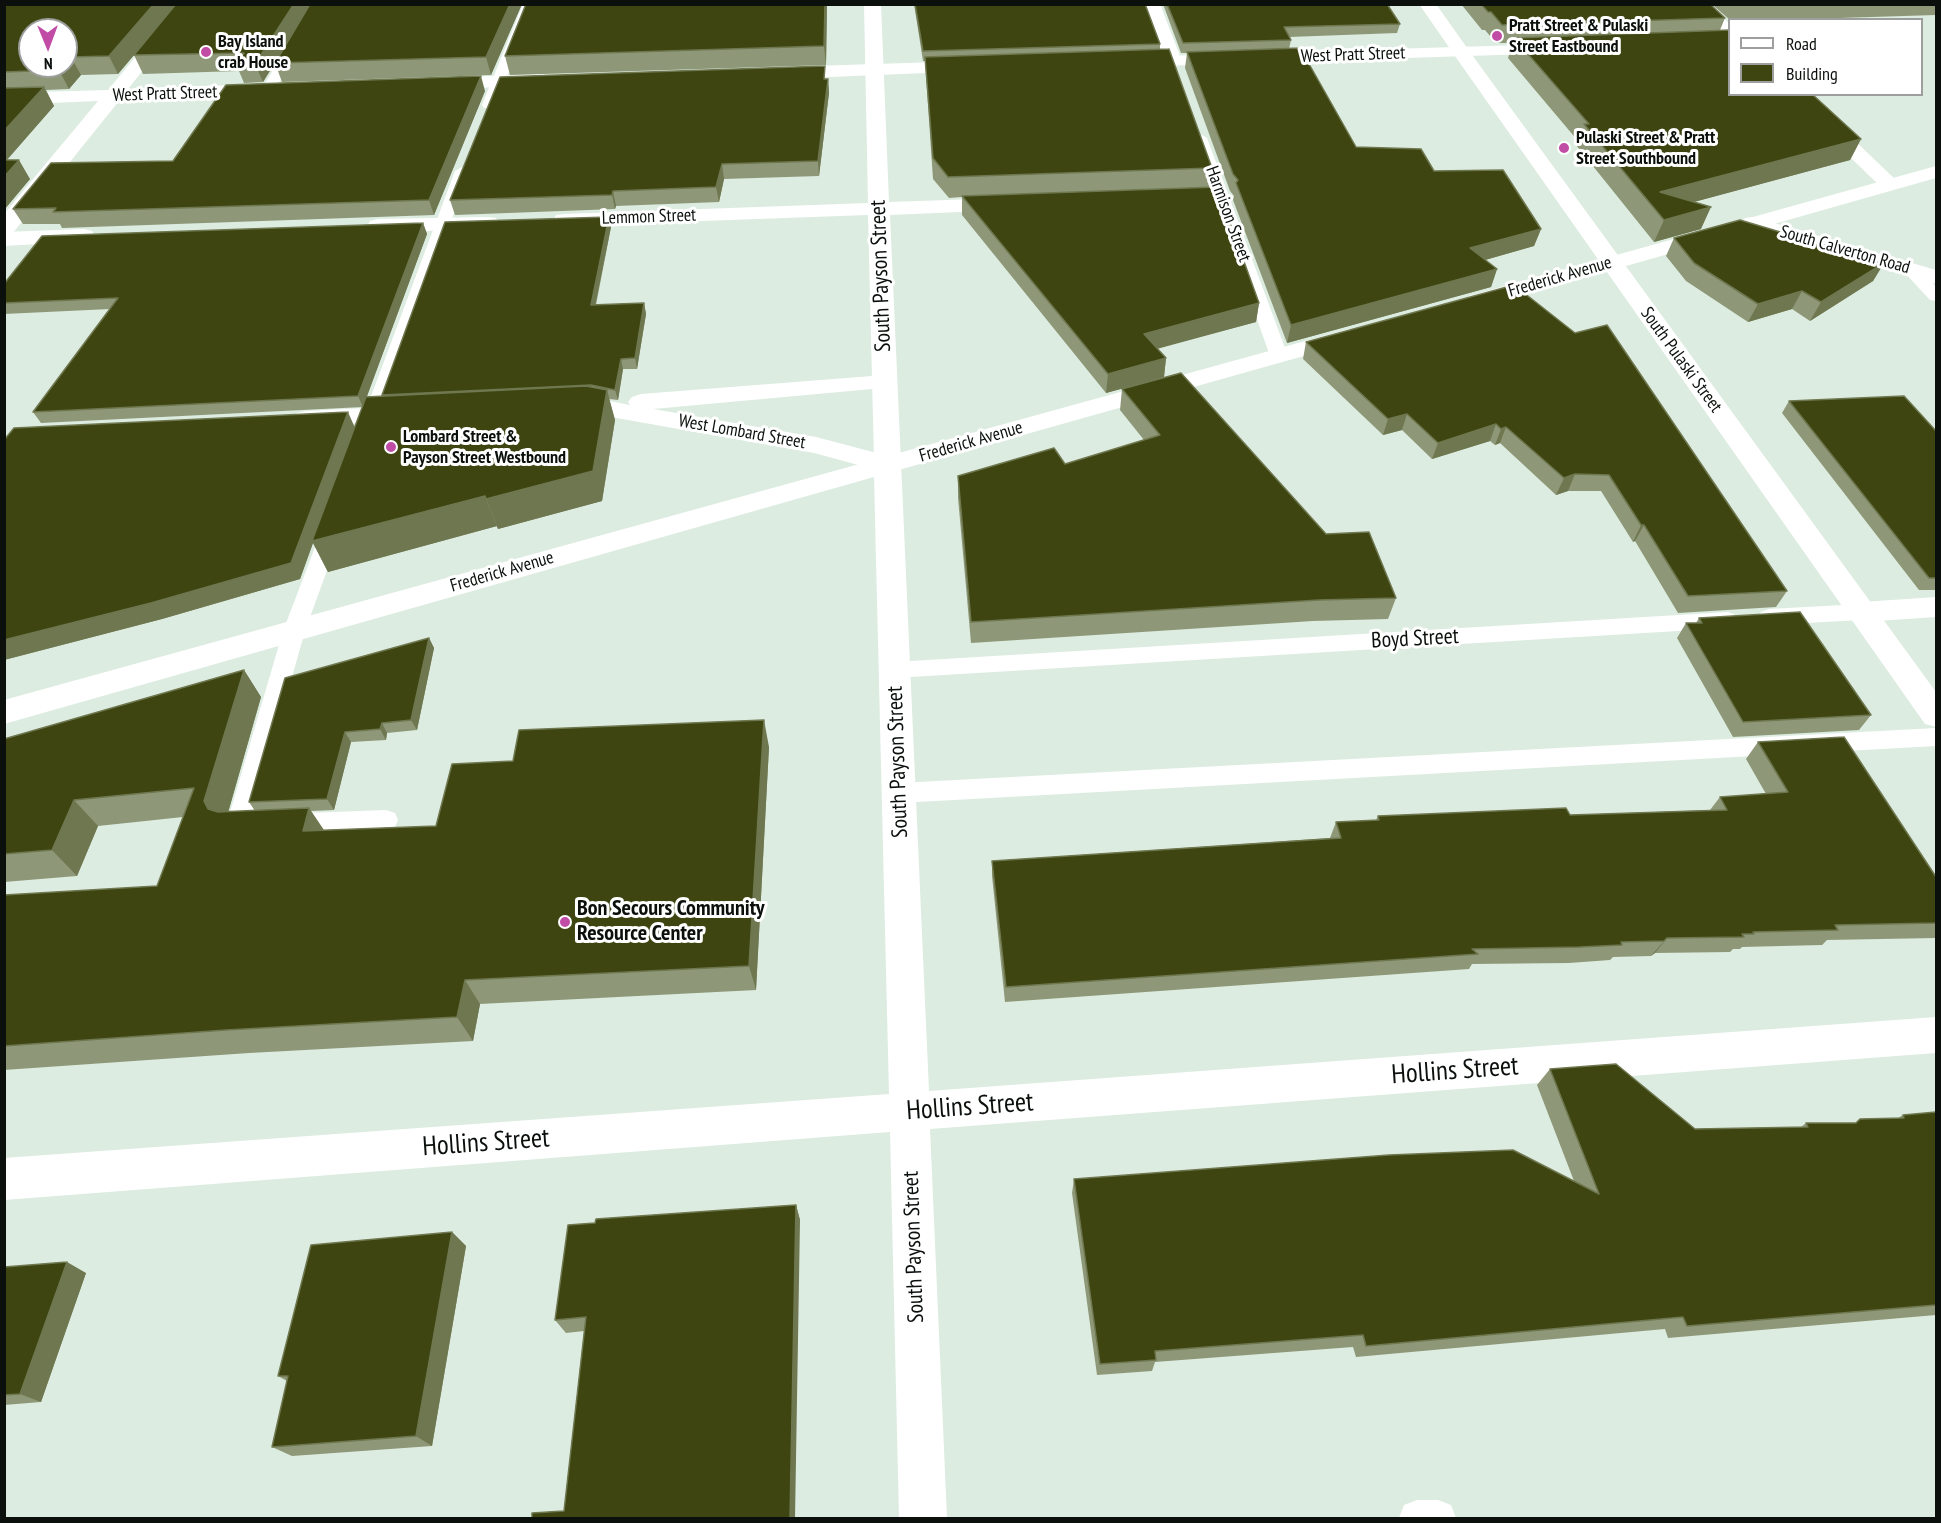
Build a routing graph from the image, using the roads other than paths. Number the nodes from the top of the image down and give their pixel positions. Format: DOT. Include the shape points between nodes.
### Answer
graph roads {
  1 [pos="188,4"];
  2 [pos="319,4"];
  3 [pos="529,4"];
  4 [pos="872,4"];
  5 [pos="1151,4"];
  6 [pos="1427,4"];
  7 [pos="1699,4"];
  8 [pos="1726,40"];
  9 [pos="1567,48"];
  10 [pos="1461,52"];
  11 [pos="1113,63"];
  12 [pos="982,66"];
  13 [pos="1175,68"];
  14 [pos="874,70"];
  15 [pos="757,74"];
  16 [pos="558,80"];
  17 [pos="499,82"];
  18 [pos="418,85"];
  19 [pos="291,89"];
  20 [pos="268,90"];
  21 [pos="114,95"];
  22 [pos="1796,96"];
  23 [pos="4,99"];
  24 [pos="484,119"];
  25 [pos="1194,120"];
  26 [pos="471,150"];
  27 [pos="1936,172"];
  28 [pos="1890,185"];
  29 [pos="1222,197"];
  30 [pos="1198,198"];
  31 [pos="1033,204"];
  32 [pos="879,209"];
  33 [pos="542,221"];
  34 [pos="507,222"];
  35 [pos="441,224"];
  36 [pos="1753,224"];
  37 [pos="357,227"];
  38 [pos="4,229"];
  39 [pos="100,236"];
  40 [pos="4,239"];
  41 [pos="1611,263"];
  42 [pos="1910,269"];
  43 [pos="1936,278"];
  44 [pos="1936,296"];
  45 [pos="1450,308"];
  46 [pos="1370,330"];
  47 [pos="1279,356"];
  48 [pos="885,382"];
  49 [pos="594,406"];
  50 [pos="547,408"];
  51 [pos="431,413"];
  52 [pos="373,416"];
  53 [pos="278,421"];
  54 [pos="363,443"];
  55 [pos="888,465"];
  56 [pos="339,507"];
  57 [pos="1936,607"];
  58 [pos="1862,612"];
  59 [pos="294,631"];
  60 [pos="894,670"];
  61 [pos="4,711"];
  62 [pos="1936,715"];
  63 [pos="1936,737"];
  64 [pos="899,794"];
  65 [pos="386,820"];
  66 [pos="1936,1035"];
  67 [pos="909,1112"];
  68 [pos="4,1179"];
  69 [pos="923,1518"];
  70 [pos="1417,1518"];
  71 [pos="1438,1518"];
  1 -- 21 [label="street"];
  2 -- 20 [label="lane"];
  3 -- 17 [label="lane"];
  4 -- 14 [label="street, South Payson Street"];
  5 -- 13 [label="street"];
  6 -- 10 [label="street, South Pulaski Street"];
  7 -- 8 [label="street"];
  9 -- 10 [label="street, West Pratt Street"];
  10 -- 13 [label="street, West Pratt Street"];
  10 -- 41 [label="street, South Pulaski Street"];
  11 -- 13 [label="street, West Pratt Street"];
  12 -- 14 [label="street"];
  14 -- 15 [label="street"];
  14 -- 32 [label="street, South Payson Street"];
  16 -- 17 [label="street"];
  17 -- 18 [label="street"];
  17 -- 24 [label="lane"];
  19 -- 20 [label="street, West Pratt Street"];
  20 -- 21 [label="street, West Pratt Street"];
  21 -- 23 [label="street, West Pratt Street"];
  21 -- 38 [label="street"];
  22 -- 28 [label="street"];
  25 -- 29 [label="lane, Harmison Street"];
  26 -- 35 [label="lane"];
  27 -- 28 [label="street, Frederick Avenue"];
  28 -- 36 [label="street, Frederick Avenue"];
  29 -- 30 [label="street"];
  29 -- 47 [label="lane, Harmison Street"];
  31 -- 32 [label="street, Lemmon Street"];
  32 -- 33 [label="street, Lemmon Street"];
  32 -- 48 [label="street, South Payson Street"];
  34 -- 35 [label="street"];
  35 -- 37 [label="street"];
  35 -- 52 [label="lane"];
  36 -- 41 [label="street, Frederick Avenue"];
  36 -- 42 [label="street, South Calverton Road"];
  39 -- 40 [label="street"];
  41 -- 45 [label="street, Frederick Avenue"];
  41 -- 58 [label="street, South Pulaski Street"];
  42 -- 43 [label="street, South Calverton Road"];
  42 -- 44 [label="lane"];
  46 -- 47 [label="street, Frederick Avenue"];
  47 -- 55 [label="street, Frederick Avenue"];
  48 -- 49 [label="street, West Lombard Street"];
  48 -- 55 [label="street, South Payson Street"];
  49 -- 50 [label="street, West Lombard Street"];
  49 -- 55 [label="street, West Lombard Street" via="816,445"];
  51 -- 52 [label="street"];
  52 -- 53 [label="street"];
  52 -- 54 [label="lane"];
  55 -- 59 [label="street, Frederick Avenue"];
  55 -- 60 [label="street, South Payson Street"];
  56 -- 59 [label="lane"];
  57 -- 58 [label="street, Boyd Street"];
  58 -- 60 [label="lane, Boyd Street"];
  58 -- 62 [label="street, South Pulaski Street"];
  59 -- 61 [label="street, Frederick Avenue"];
  59 -- 65 [label="lane" via="238,826"];
  60 -- 64 [label="street, South Payson Street"];
  63 -- 64 [label="lane"];
  64 -- 67 [label="street, South Payson Street"];
  66 -- 67 [label="street, Hollins Street"];
  67 -- 68 [label="street, Hollins Street"];
  67 -- 69 [label="street, South Payson Street"];
  70 -- 71 [label="lane"];
}
